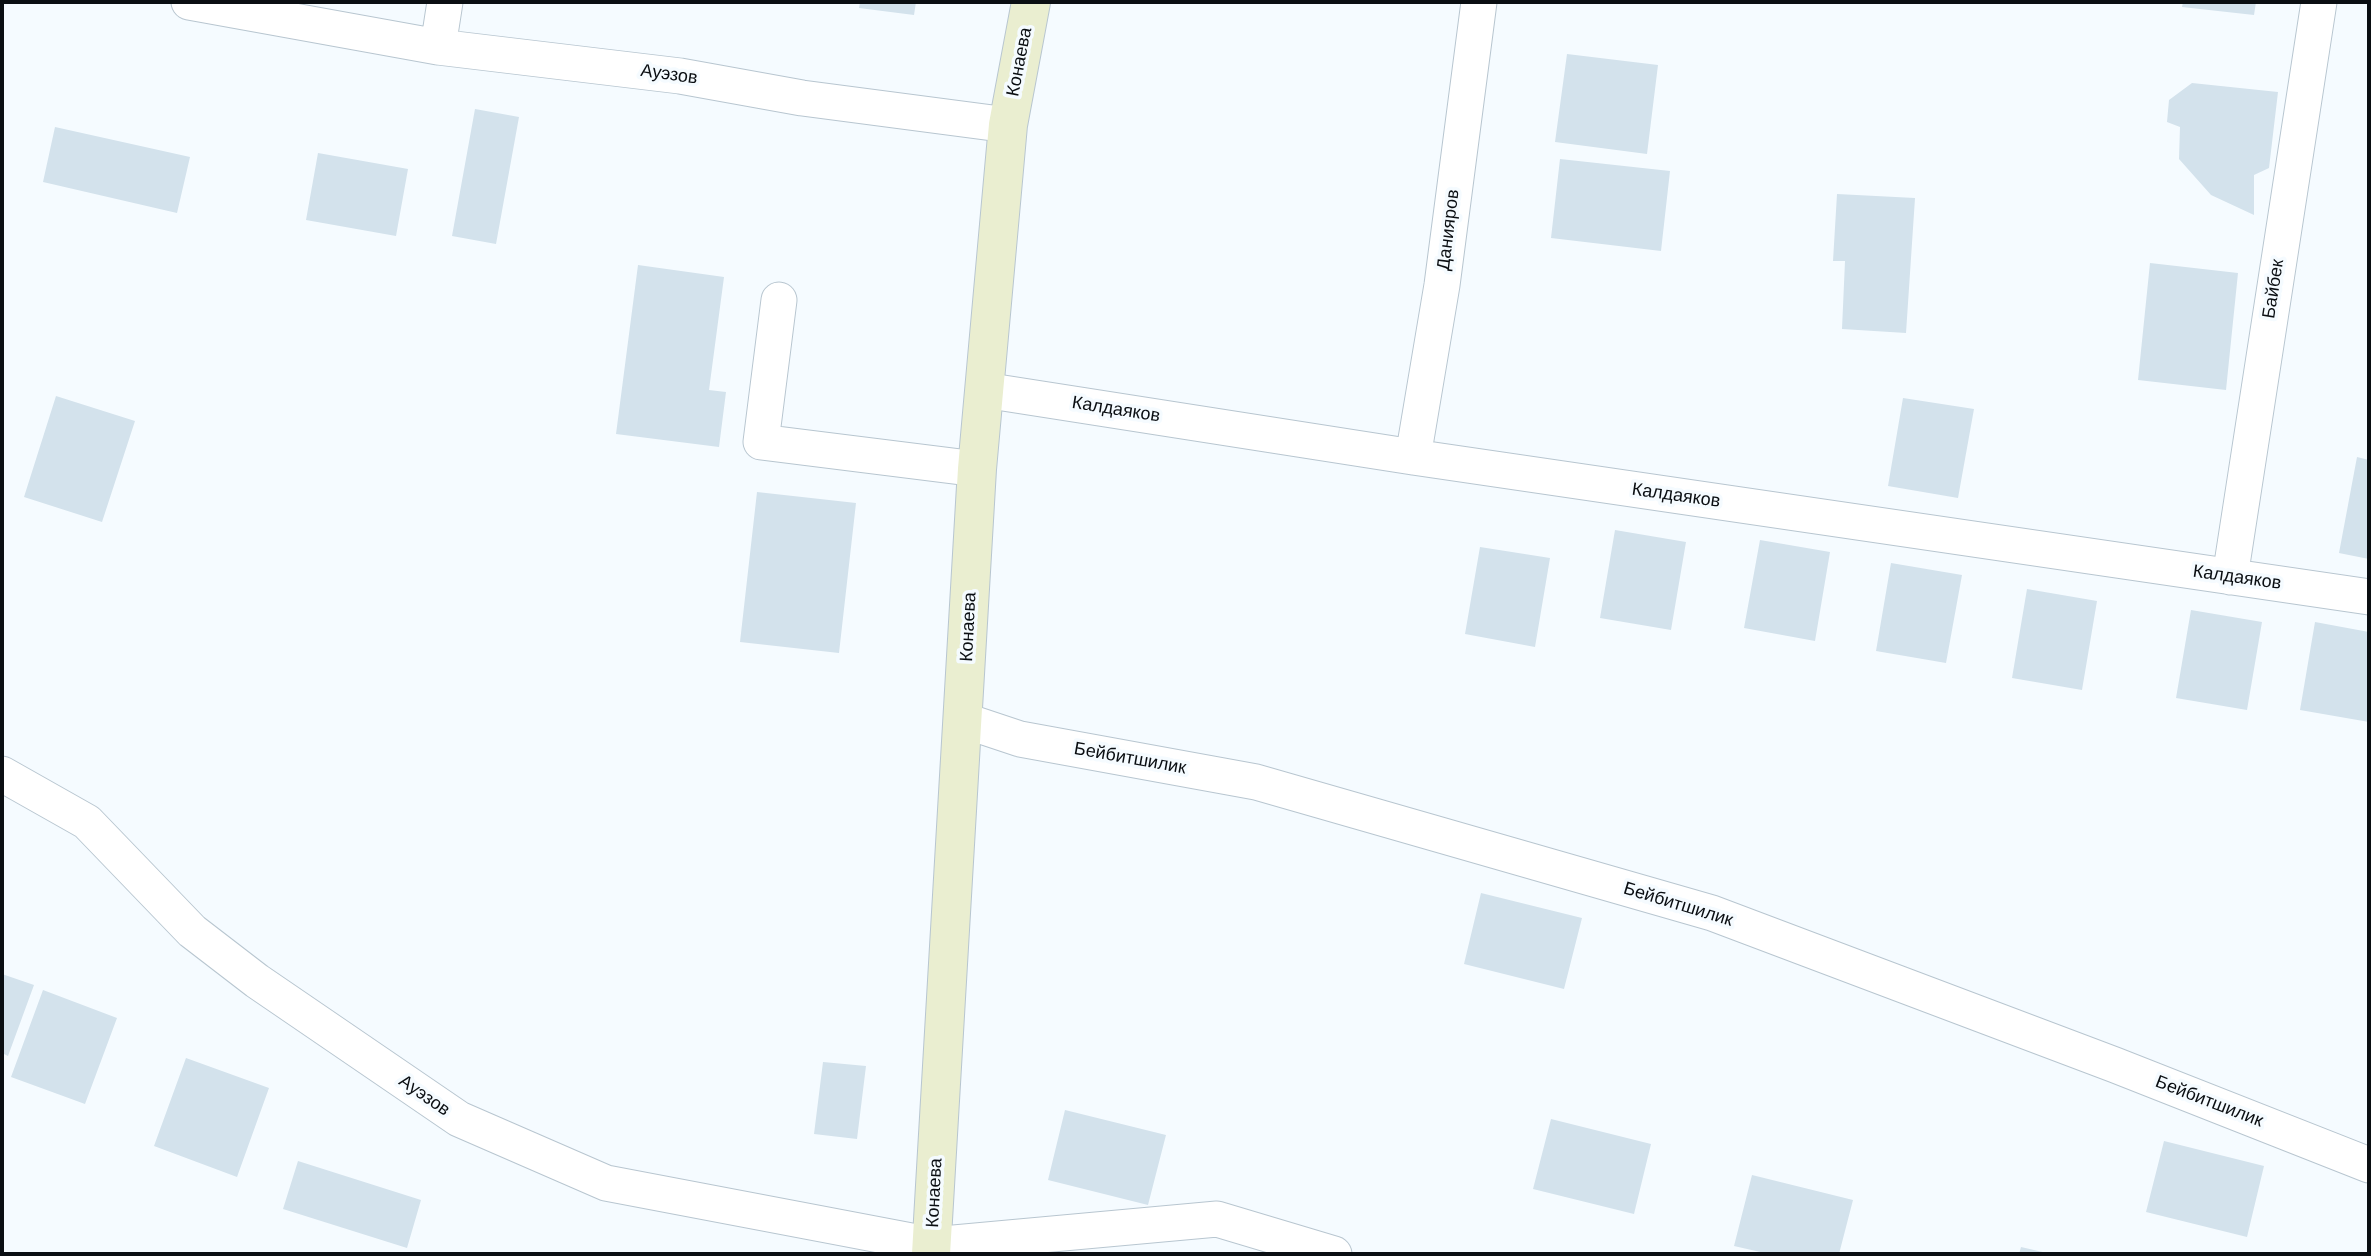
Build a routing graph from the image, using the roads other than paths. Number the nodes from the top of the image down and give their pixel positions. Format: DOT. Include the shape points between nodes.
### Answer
graph roads {
  1 [pos="189,2"];
  2 [pos="445,2"];
  3 [pos="1031,2"];
  4 [pos="1479,2"];
  5 [pos="2319,2"];
  6 [pos="333,15"];
  7 [pos="439,47"];
  8 [pos="1008,125"];
  9 [pos="779,300"];
  10 [pos="984,390"];
  11 [pos="1413,457"];
  12 [pos="977,470"];
  13 [pos="2230,577"];
  14 [pos="2369,597"];
  15 [pos="963,720"];
  16 [pos="2,774"];
  17 [pos="2369,1165"];
  18 [pos="938,1251"];
  19 [pos="1334,1254"];
  1 -- 6 [label="street, Ауэзов"];
  2 -- 7 [label="street"];
  3 -- 8 [label="main road, Конаева"];
  4 -- 11 [label="street, Данияров" via="1442,285"];
  5 -- 13 [label="street, Байбек"];
  6 -- 7 [label="street, Ауэзов"];
  7 -- 8 [label="street, Ауэзов" via="680,76 802,98"];
  8 -- 10 [label="main road, Конаева"];
  9 -- 12 [label="street" via="761,442"];
  10 -- 11 [label="street, Калдаяков"];
  10 -- 12 [label="main road, Конаева"];
  11 -- 13 [label="street, Калдаяков"];
  12 -- 15 [label="main road, Конаева"];
  13 -- 14 [label="street, Калдаяков"];
  15 -- 17 [label="street, Бейбитшилик" via="1020,739 1256,782 1712,913"];
  15 -- 18 [label="main road, Конаева"];
  16 -- 18 [label="street, Ауэзов" via="87,822 192,931 459,1119 607,1183"];
  18 -- 19 [label="street, Ауэзов" via="1217,1219"];
}
